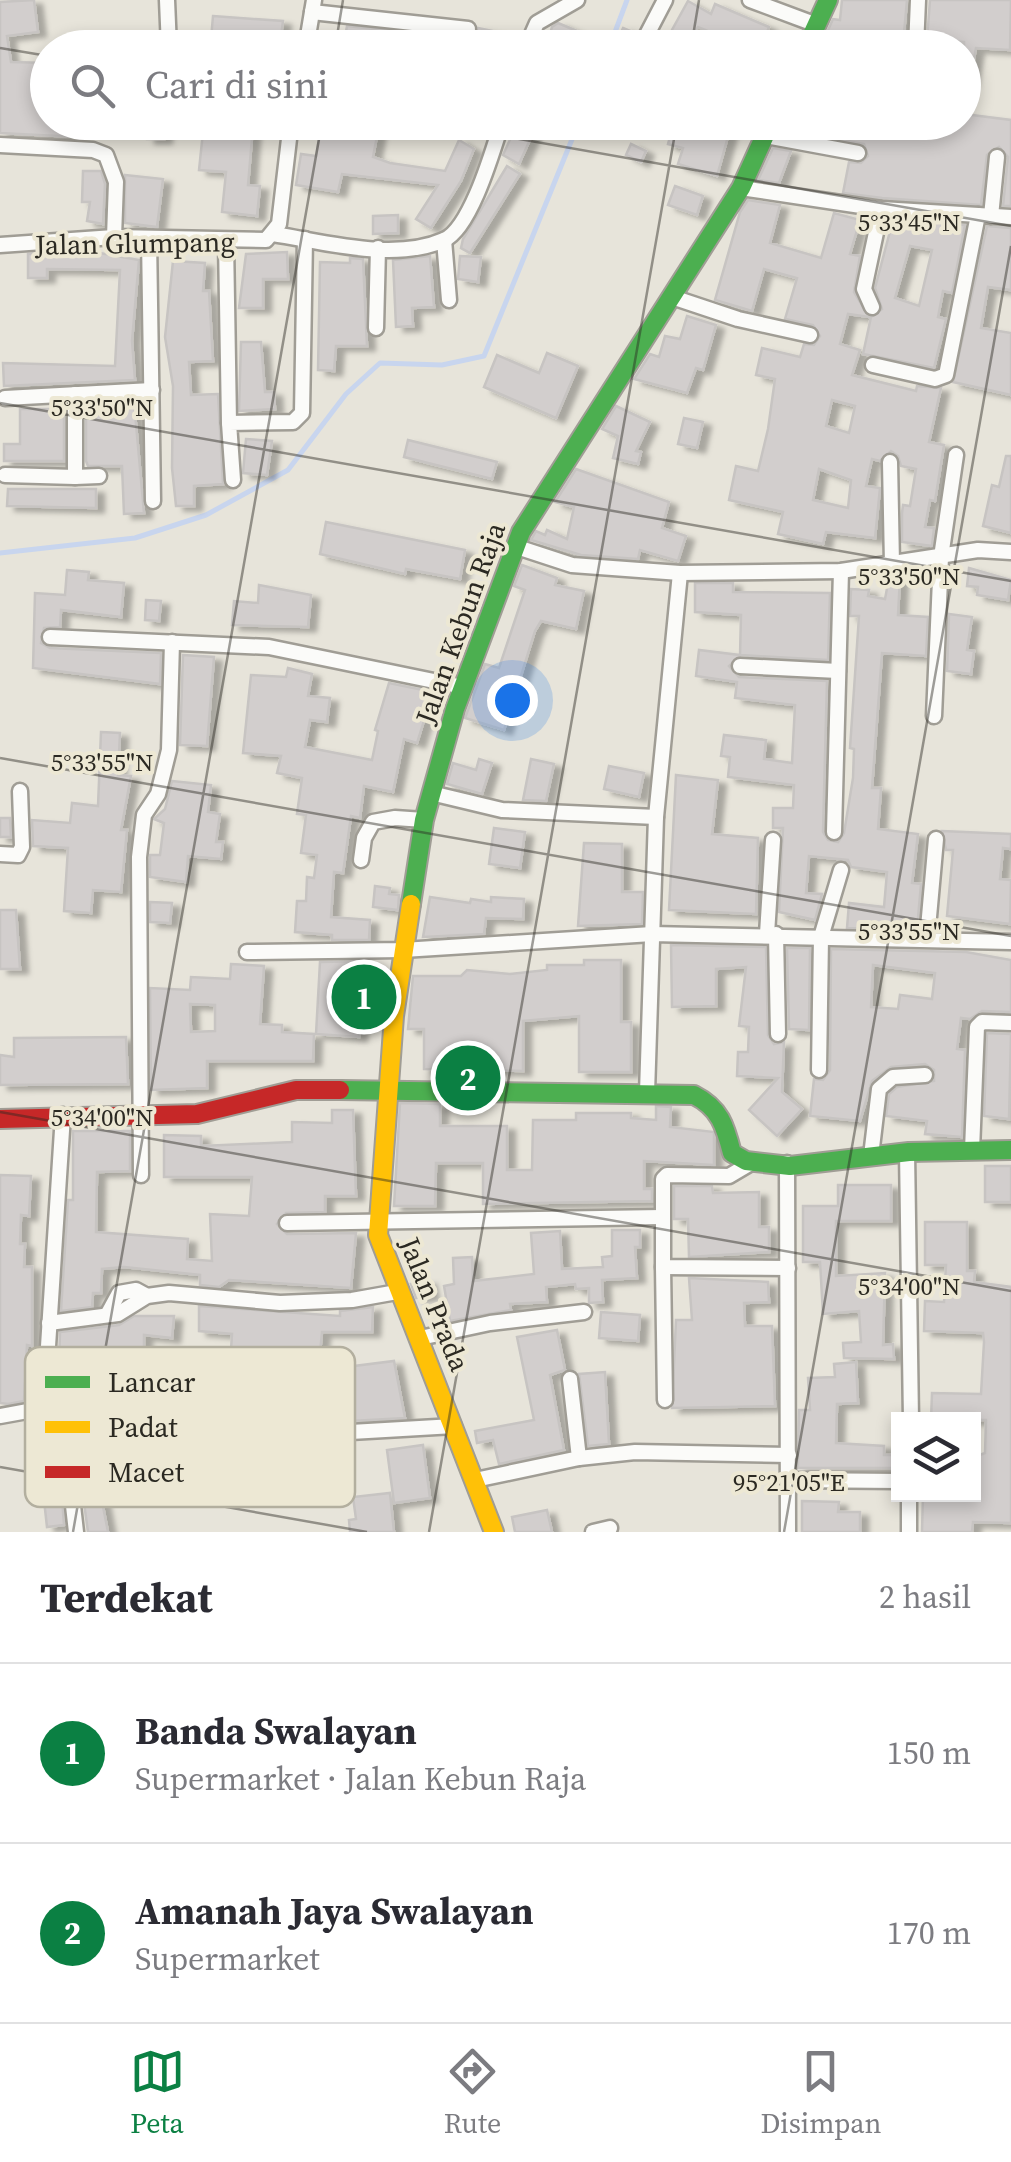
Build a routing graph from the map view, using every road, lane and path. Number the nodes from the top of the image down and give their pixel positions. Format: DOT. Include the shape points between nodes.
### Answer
graph roads {
  1 [pos="167,0"];
  2 [pos="578,0"];
  3 [pos="665,0"];
  4 [pos="750,0"];
  5 [pos="828,0"];
  6 [pos="918,0"];
  7 [pos="313,6"];
  8 [pos="817,25"];
  9 [pos="468,29"];
  10 [pos="168,30"];
  11 [pos="534,30"];
  12 [pos="649,30"];
  13 [pos="815,30"];
  14 [pos="917,30"];
  15 [pos="288,140"];
  16 [pos="496,140"];
  17 [pos="764,140"];
  18 [pos="809,140"];
  19 [pos="0,145"];
  20 [pos="858,152"];
  21 [pos="997,157"];
  22 [pos="742,188"];
  23 [pos="881,209"];
  24 [pos="984,216"];
  25 [pos="1011,218"];
  26 [pos="273,234"];
  27 [pos="114,237"];
  28 [pos="149,238"];
  29 [pos="305,239"];
  30 [pos="444,240"];
  31 [pos="226,241"];
  32 [pos="0,246"];
  33 [pos="378,248"];
  34 [pos="672,297"];
  35 [pos="449,300"];
  36 [pos="872,307"];
  37 [pos="376,328"];
  38 [pos="810,335"];
  39 [pos="873,365"];
  40 [pos="152,390"];
  41 [pos="75,394"];
  42 [pos="5,398"];
  43 [pos="229,423"];
  44 [pos="956,455"];
  45 [pos="890,462"];
  46 [pos="6,475"];
  47 [pos="75,476"];
  48 [pos="99,476"];
  49 [pos="233,480"];
  50 [pos="153,501"];
  51 [pos="514,546"];
  52 [pos="1011,552"];
  53 [pos="941,557"];
  54 [pos="892,564"];
  55 [pos="841,572"];
  56 [pos="680,573"];
  57 [pos="50,637"];
  58 [pos="172,642"];
  59 [pos="740,666"];
  60 [pos="838,672"];
  61 [pos="463,687"];
  62 [pos="934,716"];
  63 [pos="20,791"];
  64 [pos="431,793"];
  65 [pos="656,818"];
  66 [pos="424,820"];
  67 [pos="834,832"];
  68 [pos="936,839"];
  69 [pos="772,840"];
  70 [pos="0,854"];
  71 [pos="361,860"];
  72 [pos="841,870"];
  73 [pos="652,934"];
  74 [pos="772,934"];
  75 [pos="821,937"];
  76 [pos="928,939"];
  77 [pos="1011,942"];
  78 [pos="404,950"];
  79 [pos="247,952"];
  80 [pos="1011,1023"];
  81 [pos="778,1034"];
  82 [pos="819,1070"];
  83 [pos="926,1076"];
  84 [pos="387,1088"];
  85 [pos="647,1093"];
  86 [pos="139,1113"];
  87 [pos="63,1115"];
  88 [pos="0,1118"];
  89 [pos="972,1150"];
  90 [pos="1011,1150"];
  91 [pos="907,1152"];
  92 [pos="871,1156"];
  93 [pos="752,1163"];
  94 [pos="787,1163"];
  95 [pos="141,1174"];
  96 [pos="662,1217"];
  97 [pos="378,1220"];
  98 [pos="287,1224"];
  99 [pos="663,1267"];
  100 [pos="788,1268"];
  101 [pos="397,1292"];
  102 [pos="584,1312"];
  103 [pos="49,1323"];
  104 [pos="420,1338"];
  105 [pos="48,1347"];
  106 [pos="570,1379"];
  107 [pos="666,1400"];
  108 [pos="25,1411"];
  109 [pos="911,1412"];
  110 [pos="0,1416"];
  111 [pos="454,1426"];
  112 [pos="355,1432"];
  113 [pos="790,1455"];
  114 [pos="579,1458"];
  115 [pos="474,1480"];
  116 [pos="791,1480"];
  117 [pos="891,1481"];
  118 [pos="909,1502"];
  119 [pos="73,1507"];
  120 [pos="610,1528"];
  121 [pos="76,1532"];
  122 [pos="494,1532"];
  123 [pos="593,1532"];
  124 [pos="788,1532"];
  125 [pos="909,1532"];
  1 -- 10 [label="street"];
  2 -- 11 [label="street"];
  3 -- 12 [label="street"];
  4 -- 8 [label="street"];
  5 -- 8 [label="street"];
  6 -- 14 [label="street"];
  7 -- 9 [label="street"];
  8 -- 13 [label="street"];
  15 -- 26 [label="street, Jalan Glumpang"];
  16 -- 30 [label="street" via="458,228"];
  17 -- 22 [label="street, Jalan Kebun Raja"];
  18 -- 20 [label="street"];
  19 -- 27 [label="street" via="106,156 116,182"];
  21 -- 24 [label="street"];
  22 -- 23 [label="street"];
  22 -- 34 [label="street, Jalan Kebun Raja"];
  23 -- 24 [label="street"];
  23 -- 36 [label="street" via="864,282"];
  24 -- 25 [label="street"];
  24 -- 39 [label="street" via="946,374 935,379"];
  26 -- 29 [label="street"];
  26 -- 31 [label="street, Jalan Glumpang"];
  27 -- 28 [label="street, Jalan Glumpang"];
  27 -- 32 [label="street, Jalan Glumpang"];
  28 -- 31 [label="street, Jalan Glumpang"];
  28 -- 40 [label="street"];
  29 -- 33 [label="street"];
  29 -- 43 [label="street" via="302,413 293,422"];
  30 -- 33 [label="street"];
  30 -- 35 [label="street"];
  31 -- 43 [label="street"];
  33 -- 37 [label="street"];
  34 -- 38 [label="street"];
  34 -- 51 [label="street, Jalan Kebun Raja"];
  40 -- 41 [label="street"];
  40 -- 50 [label="street"];
  41 -- 42 [label="street"];
  41 -- 47 [label="street"];
  43 -- 49 [label="street"];
  44 -- 53 [label="street"];
  45 -- 54 [label="street"];
  46 -- 47 [label="street"];
  47 -- 48 [label="street"];
  51 -- 56 [label="street" via="586,567"];
  51 -- 61 [label="street, Jalan Kebun Raja"];
  52 -- 53 [label="street"];
  53 -- 54 [label="street"];
  53 -- 62 [label="street"];
  54 -- 55 [label="street"];
  55 -- 56 [label="street"];
  55 -- 60 [label="street"];
  56 -- 65 [label="street"];
  57 -- 58 [label="street"];
  58 -- 61 [label="street" via="269,647"];
  58 -- 86 [label="street" via="170,750 158,794 144,815 139,857"];
  59 -- 60 [label="street"];
  60 -- 67 [label="street"];
  61 -- 64 [label="street, Jalan Kebun Raja"];
  63 -- 70 [label="street" via="22,847 18,855"];
  64 -- 65 [label="street" via="502,810"];
  64 -- 66 [label="street, Jalan Kebun Raja"];
  65 -- 73 [label="street"];
  66 -- 71 [label="street" via="373,822"];
  66 -- 78 [label="street, Jalan Kebun Raja"];
  68 -- 76 [label="street"];
  69 -- 74 [label="street"];
  72 -- 75 [label="street"];
  73 -- 74 [label="street"];
  73 -- 78 [label="street"];
  73 -- 85 [label="street"];
  74 -- 75 [label="street"];
  74 -- 81 [label="street"];
  75 -- 76 [label="street"];
  75 -- 82 [label="street"];
  76 -- 77 [label="street"];
  78 -- 79 [label="street"];
  78 -- 84 [label="street, Jalan Kebun Raja"];
  80 -- 89 [label="street" via="977,1027"];
  83 -- 92 [label="street" via="893,1077 878,1089"];
  84 -- 85 [label="street"];
  84 -- 86 [label="street" via="296,1090 197,1114"];
  84 -- 97 [label="street, Jalan Prada"];
  85 -- 93 [label="street" via="712,1104 732,1153"];
  86 -- 87 [label="street"];
  86 -- 95 [label="street"];
  87 -- 88 [label="street"];
  87 -- 103 [label="street"];
  89 -- 90 [label="street"];
  89 -- 91 [label="street"];
  91 -- 92 [label="street"];
  91 -- 109 [label="street"];
  92 -- 94 [label="street"];
  93 -- 94 [label="street"];
  93 -- 96 [label="street" via="729,1176 667,1175"];
  94 -- 100 [label="street"];
  96 -- 97 [label="street"];
  96 -- 99 [label="street"];
  97 -- 98 [label="street"];
  97 -- 101 [label="street, Jalan Prada"];
  99 -- 100 [label="street"];
  99 -- 107 [label="street"];
  100 -- 113 [label="street"];
  101 -- 103 [label="street" via="308,1303 169,1293 107,1316"];
  101 -- 104 [label="street, Jalan Prada"];
  102 -- 104 [label="street"];
  103 -- 105 [label="street"];
  104 -- 111 [label="street, Jalan Prada"];
  106 -- 114 [label="street"];
  108 -- 110 [label="street"];
  111 -- 112 [label="street"];
  111 -- 115 [label="street, Jalan Prada"];
  113 -- 114 [label="street" via="635,1452"];
  113 -- 116 [label="street"];
  114 -- 115 [label="street"];
  115 -- 122 [label="street, Jalan Prada"];
  116 -- 117 [label="street"];
  116 -- 124 [label="street"];
  118 -- 125 [label="street"];
  119 -- 121 [label="street"];
  120 -- 123 [label="street"];
}
